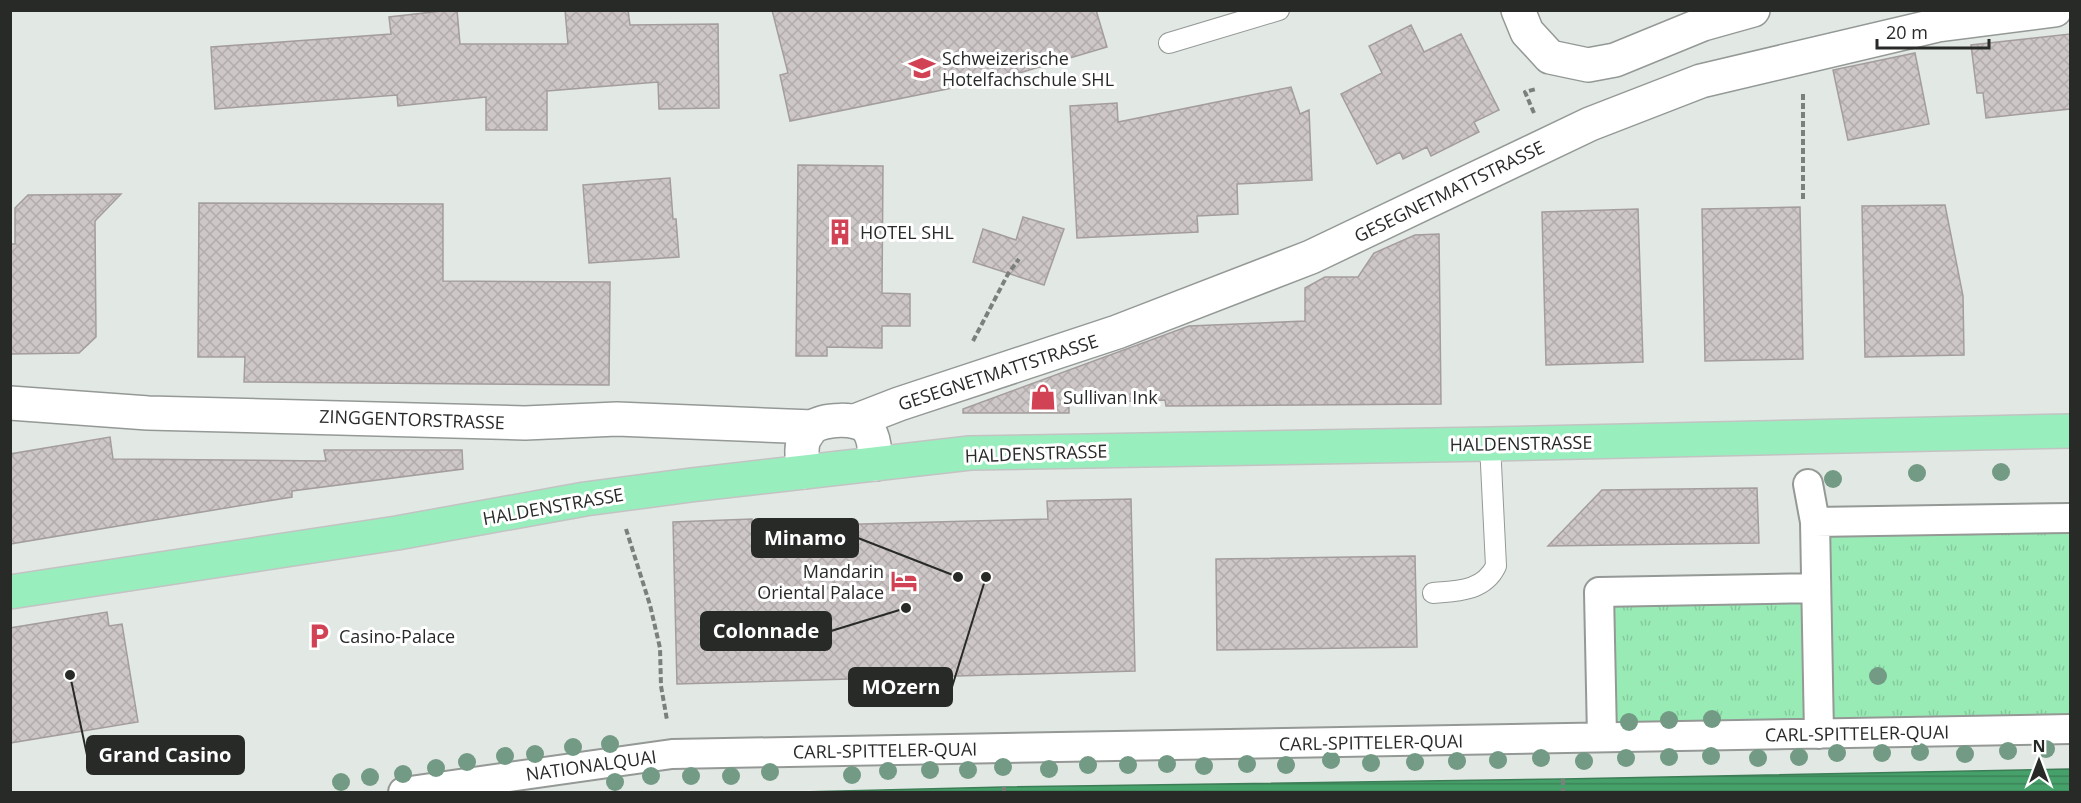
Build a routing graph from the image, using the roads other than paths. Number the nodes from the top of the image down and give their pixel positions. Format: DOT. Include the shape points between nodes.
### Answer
graph roads {
  1 [pos="1279,10"];
  2 [pos="1518,10"];
  3 [pos="1753,10"];
  4 [pos="2055,10"];
  5 [pos="1936,18"];
  6 [pos="1170,44"];
  7 [pos="10,403"];
  8 [pos="855,421"];
  9 [pos="813,427"];
  10 [pos="2070,431"];
  11 [pos="1490,444"];
  12 [pos="875,464"];
  13 [pos="803,472"];
  14 [pos="1808,484"];
  15 [pos="2070,518"];
  16 [pos="1815,522"];
  17 [pos="1816,588"];
  18 [pos="10,592"];
  19 [pos="1433,593"];
  20 [pos="2070,729"];
  21 [pos="1819,734"];
  22 [pos="1602,738"];
  23 [pos="672,754"];
  24 [pos="403,792"];
  1 -- 6 [label="lane"];
  2 -- 3 [label="street" via="1527,32 1550,57 1588,65 1615,60 1703,24"];
  4 -- 5 [label="street, GESEGNETMATTSTRASSE"];
  5 -- 8 [label="street, GESEGNETMATTSTRASSE" via="1804,57 1701,81 1590,124 1311,257 1117,332"];
  7 -- 9 [label="street, ZINGGENTORSTRASSE" via="148,413 525,423 617,419"];
  8 -- 9 [label="street, GESEGNETMATTSTRASSE" via="831,421"];
  8 -- 12 [label="street" via="870,433"];
  9 -- 13 [label="street" via="802,449"];
  10 -- 11 [label="main road, HALDENSTRASSE"];
  11 -- 12 [label="main road, HALDENSTRASSE" via="970,453"];
  11 -- 19 [label="lane" via="1496,566 1491,576 1475,587"];
  12 -- 13 [label="main road, HALDENSTRASSE"];
  13 -- 18 [label="main road, HALDENSTRASSE" via="585,499 397,533"];
  14 -- 16 [label="street"];
  15 -- 16 [label="street"];
  16 -- 17 [label="street"];
  17 -- 21 [label="street"];
  17 -- 22 [label="street" via="1599,592"];
  20 -- 21 [label="street, CARL-SPITTELER-QUAI"];
  21 -- 22 [label="street, CARL-SPITTELER-QUAI"];
  22 -- 23 [label="street, CARL-SPITTELER-QUAI"];
  23 -- 24 [label="street, NATIONALQUAI"];
}
